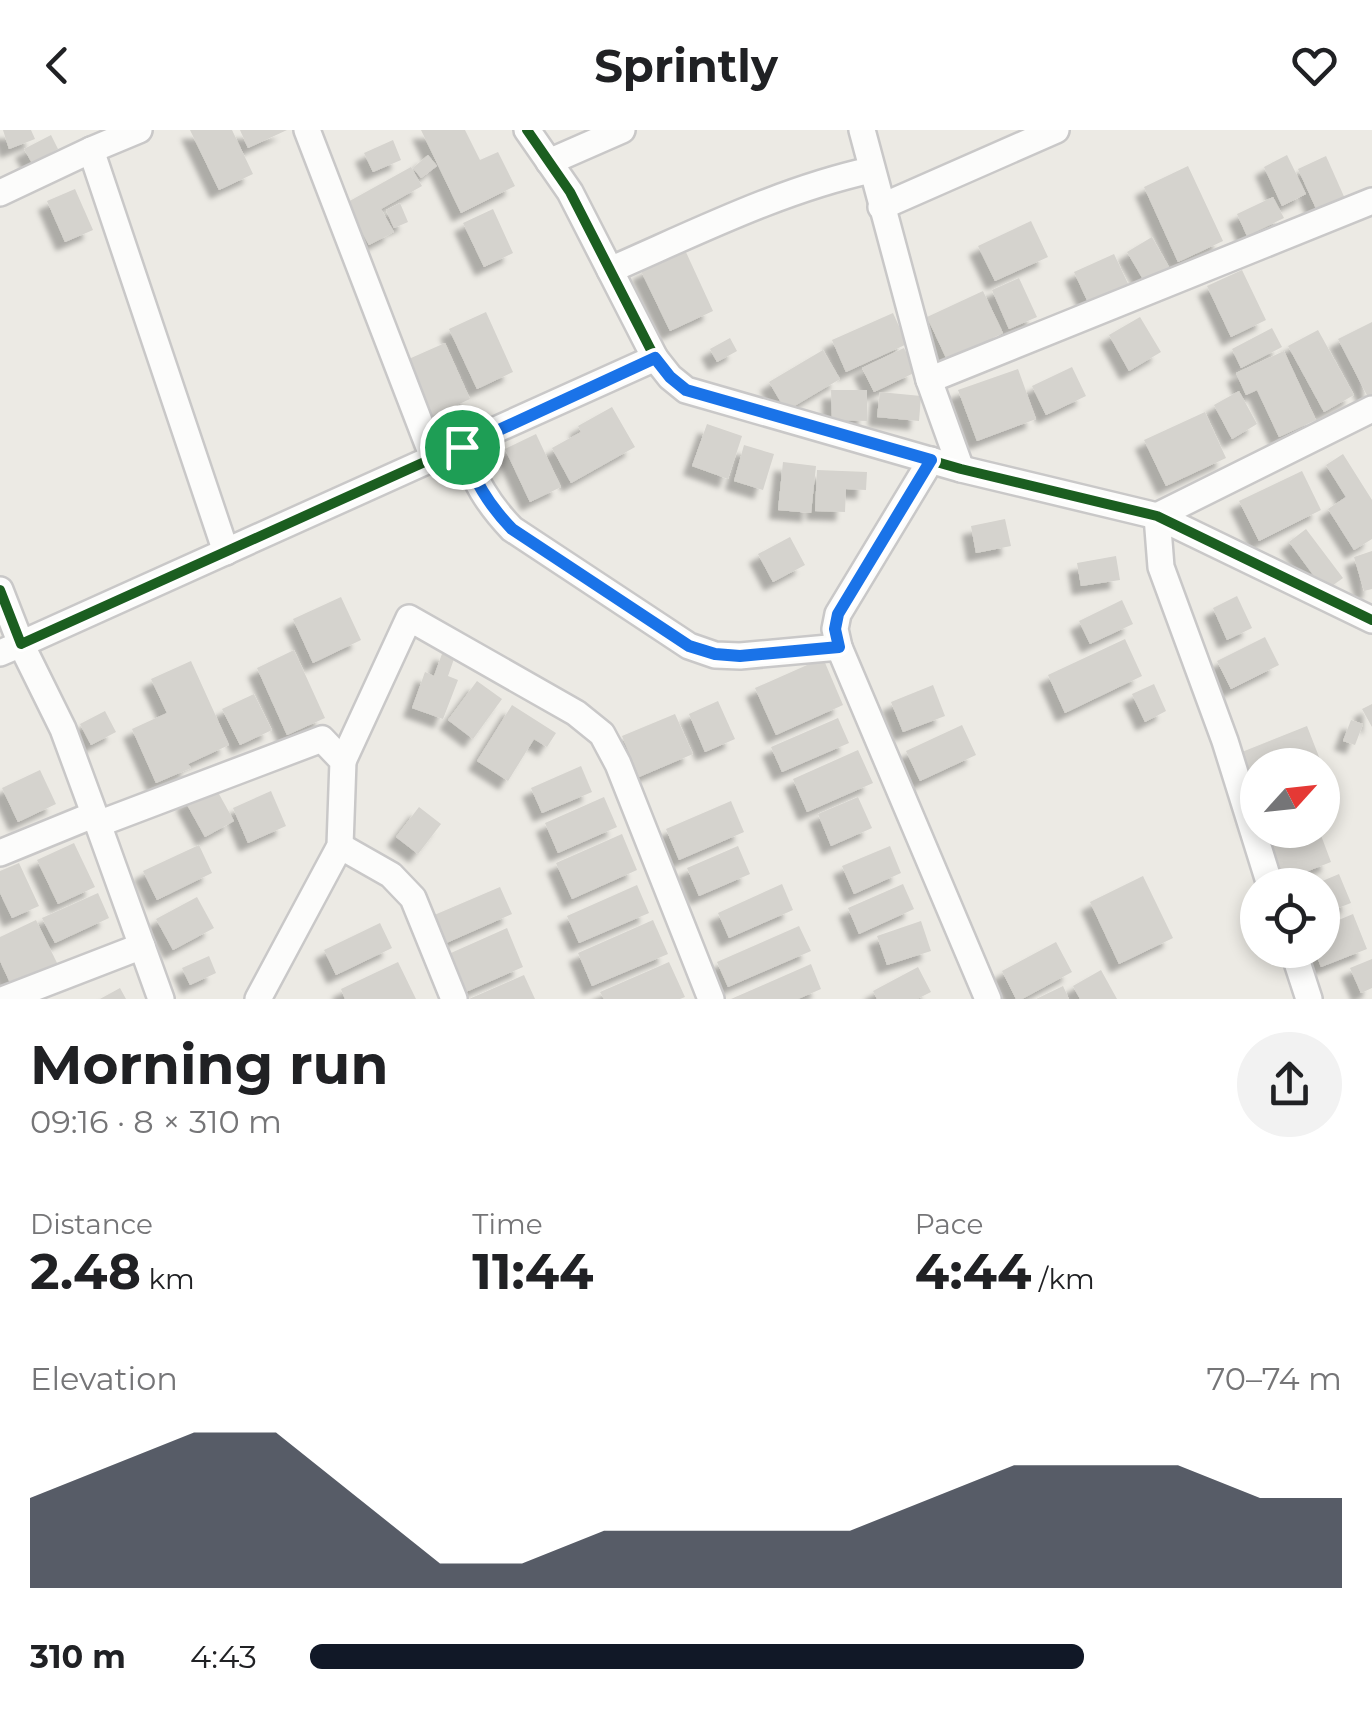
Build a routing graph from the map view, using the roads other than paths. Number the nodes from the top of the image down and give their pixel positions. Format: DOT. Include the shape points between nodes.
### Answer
graph roads {
  1 [pos="139,130"];
  2 [pos="307,130"];
  3 [pos="527,130"];
  4 [pos="622,130"];
  5 [pos="862,130"];
  6 [pos="1056,130"];
  7 [pos="91,150"];
  8 [pos="549,162"];
  9 [pos="871,170"];
  10 [pos="0,194"];
  11 [pos="1372,201"];
  12 [pos="881,207"];
  13 [pos="610,270"];
  14 [pos="655,358"];
  15 [pos="929,380"];
  16 [pos="1372,409"];
  17 [pos="462,447"];
  18 [pos="434,460"];
  19 [pos="931,460"];
  20 [pos="962,469"];
  21 [pos="1156,516"];
  22 [pos="226,552"];
  23 [pos="0,590"];
  24 [pos="1372,620"];
  25 [pos="839,647"];
  26 [pos="10,648"];
  27 [pos="343,761"];
  28 [pos="96,820"];
  29 [pos="340,846"];
  30 [pos="0,852"];
  31 [pos="1265,868"];
  32 [pos="142,946"];
  33 [pos="1298,968"];
  34 [pos="5,999"];
  35 [pos="161,999"];
  36 [pos="258,999"];
  37 [pos="454,999"];
  38 [pos="712,999"];
  39 [pos="988,999"];
  40 [pos="1309,999"];
  1 -- 7 [label="street"];
  2 -- 18 [label="street"];
  3 -- 8 [label="street"];
  4 -- 8 [label="street"];
  5 -- 9 [label="street"];
  6 -- 12 [label="street"];
  7 -- 10 [label="street"];
  7 -- 22 [label="street"];
  8 -- 13 [label="street"];
  9 -- 12 [label="street"];
  9 -- 13 [label="street" via="784,196"];
  11 -- 15 [label="street"];
  12 -- 15 [label="street"];
  13 -- 14 [label="street"];
  14 -- 17 [label="street"];
  14 -- 19 [label="street" via="686,390"];
  15 -- 20 [label="street"];
  16 -- 21 [label="street"];
  17 -- 18 [label="street"];
  17 -- 25 [label="street" via="474,480 512,529 689,646 740,656"];
  18 -- 22 [label="street"];
  19 -- 20 [label="street"];
  19 -- 25 [label="street" via="838,614"];
  20 -- 21 [label="street"];
  21 -- 24 [label="street"];
  21 -- 31 [label="street" via="1161,567"];
  22 -- 26 [label="street"];
  23 -- 26 [label="street"];
  25 -- 39 [label="street"];
  26 -- 28 [label="street" via="63,729"];
  27 -- 28 [label="street" via="322,739"];
  27 -- 29 [label="street"];
  27 -- 38 [label="street" via="409,618 576,712 602,734 618,764"];
  28 -- 30 [label="street"];
  28 -- 32 [label="street"];
  29 -- 36 [label="street"];
  29 -- 37 [label="street" via="390,875 413,898"];
  32 -- 34 [label="street"];
  32 -- 35 [label="street"];
  33 -- 40 [label="street"];
}
